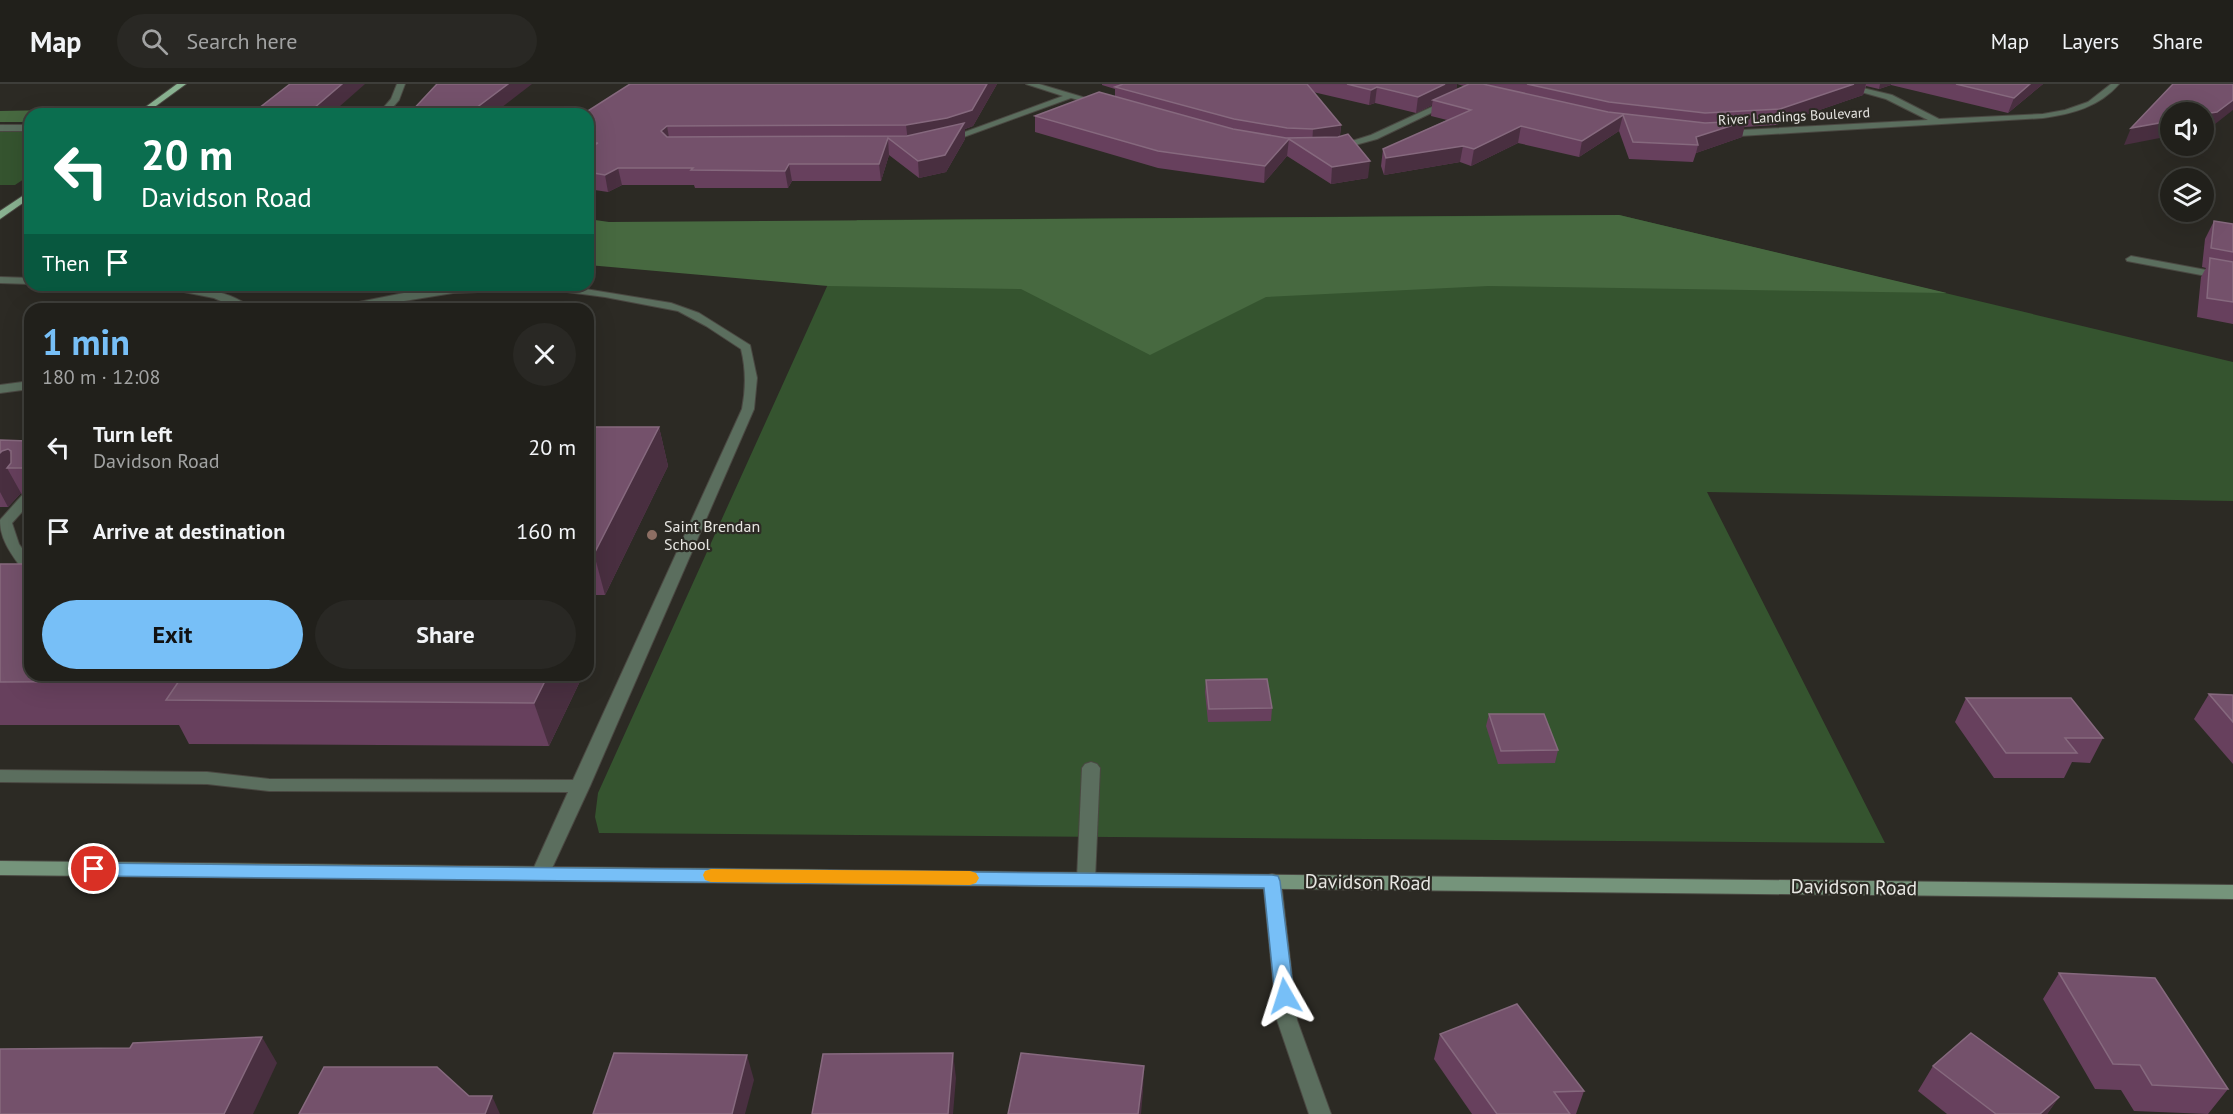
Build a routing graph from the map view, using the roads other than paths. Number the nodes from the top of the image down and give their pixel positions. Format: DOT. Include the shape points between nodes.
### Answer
graph roads {
  1 [pos="182,84"];
  2 [pos="401,84"];
  3 [pos="1030,84"];
  4 [pos="1838,84"];
  5 [pos="2115,84"];
  6 [pos="1072,95"];
  7 [pos="1458,98"];
  8 [pos="148,108"];
  9 [pos="388,108"];
  10 [pos="1116,108"];
  11 [pos="1936,121"];
  12 [pos="0,128"];
  13 [pos="24,128"];
  14 [pos="1712,134"];
  15 [pos="940,142"];
  16 [pos="1326,148"];
  17 [pos="24,198"];
  18 [pos="0,216"];
  19 [pos="2131,259"];
  20 [pos="2233,278"];
  21 [pos="0,280"];
  22 [pos="24,281"];
  23 [pos="185,291"];
  24 [pos="437,291"];
  25 [pos="578,291"];
  26 [pos="237,303"];
  27 [pos="367,303"];
  28 [pos="24,386"];
  29 [pos="0,389"];
  30 [pos="24,501"];
  31 [pos="24,561"];
  32 [pos="1091,768"];
  33 [pos="0,776"];
  34 [pos="580,786"];
  35 [pos="0,868"];
  36 [pos="540,874"];
  37 [pos="1086,879"];
  38 [pos="1272,881"];
  39 [pos="2233,892"];
  40 [pos="1320,1114"];
  1 -- 8 [label="main road"];
  2 -- 9 [label="street"];
  3 -- 6 [label="street"];
  4 -- 11 [label="street" via="1889,97"];
  5 -- 11 [label="street, River Landings Boulevard" via="2102,98 2069,112"];
  6 -- 10 [label="street"];
  6 -- 15 [label="street"];
  7 -- 16 [label="street" via="1374,137"];
  11 -- 14 [label="street, River Landings Boulevard"];
  12 -- 13 [label="street"];
  17 -- 18 [label="main road"];
  19 -- 20 [label="street"];
  21 -- 22 [label="street"];
  23 -- 26 [label="street"];
  24 -- 27 [label="street"];
  25 -- 34 [label="street" via="618,295 686,311 746,347 752,381 748,409"];
  28 -- 29 [label="street"];
  30 -- 31 [label="street" via="4,523"];
  32 -- 37 [label="street"];
  33 -- 34 [label="street" via="207,778 269,785"];
  34 -- 36 [label="street"];
  35 -- 36 [label="main road, Davidson Road"];
  36 -- 37 [label="main road, Davidson Road"];
  37 -- 38 [label="main road, Davidson Road"];
  38 -- 39 [label="main road, Davidson Road"];
  38 -- 40 [label="street" via="1287,1020"];
}
